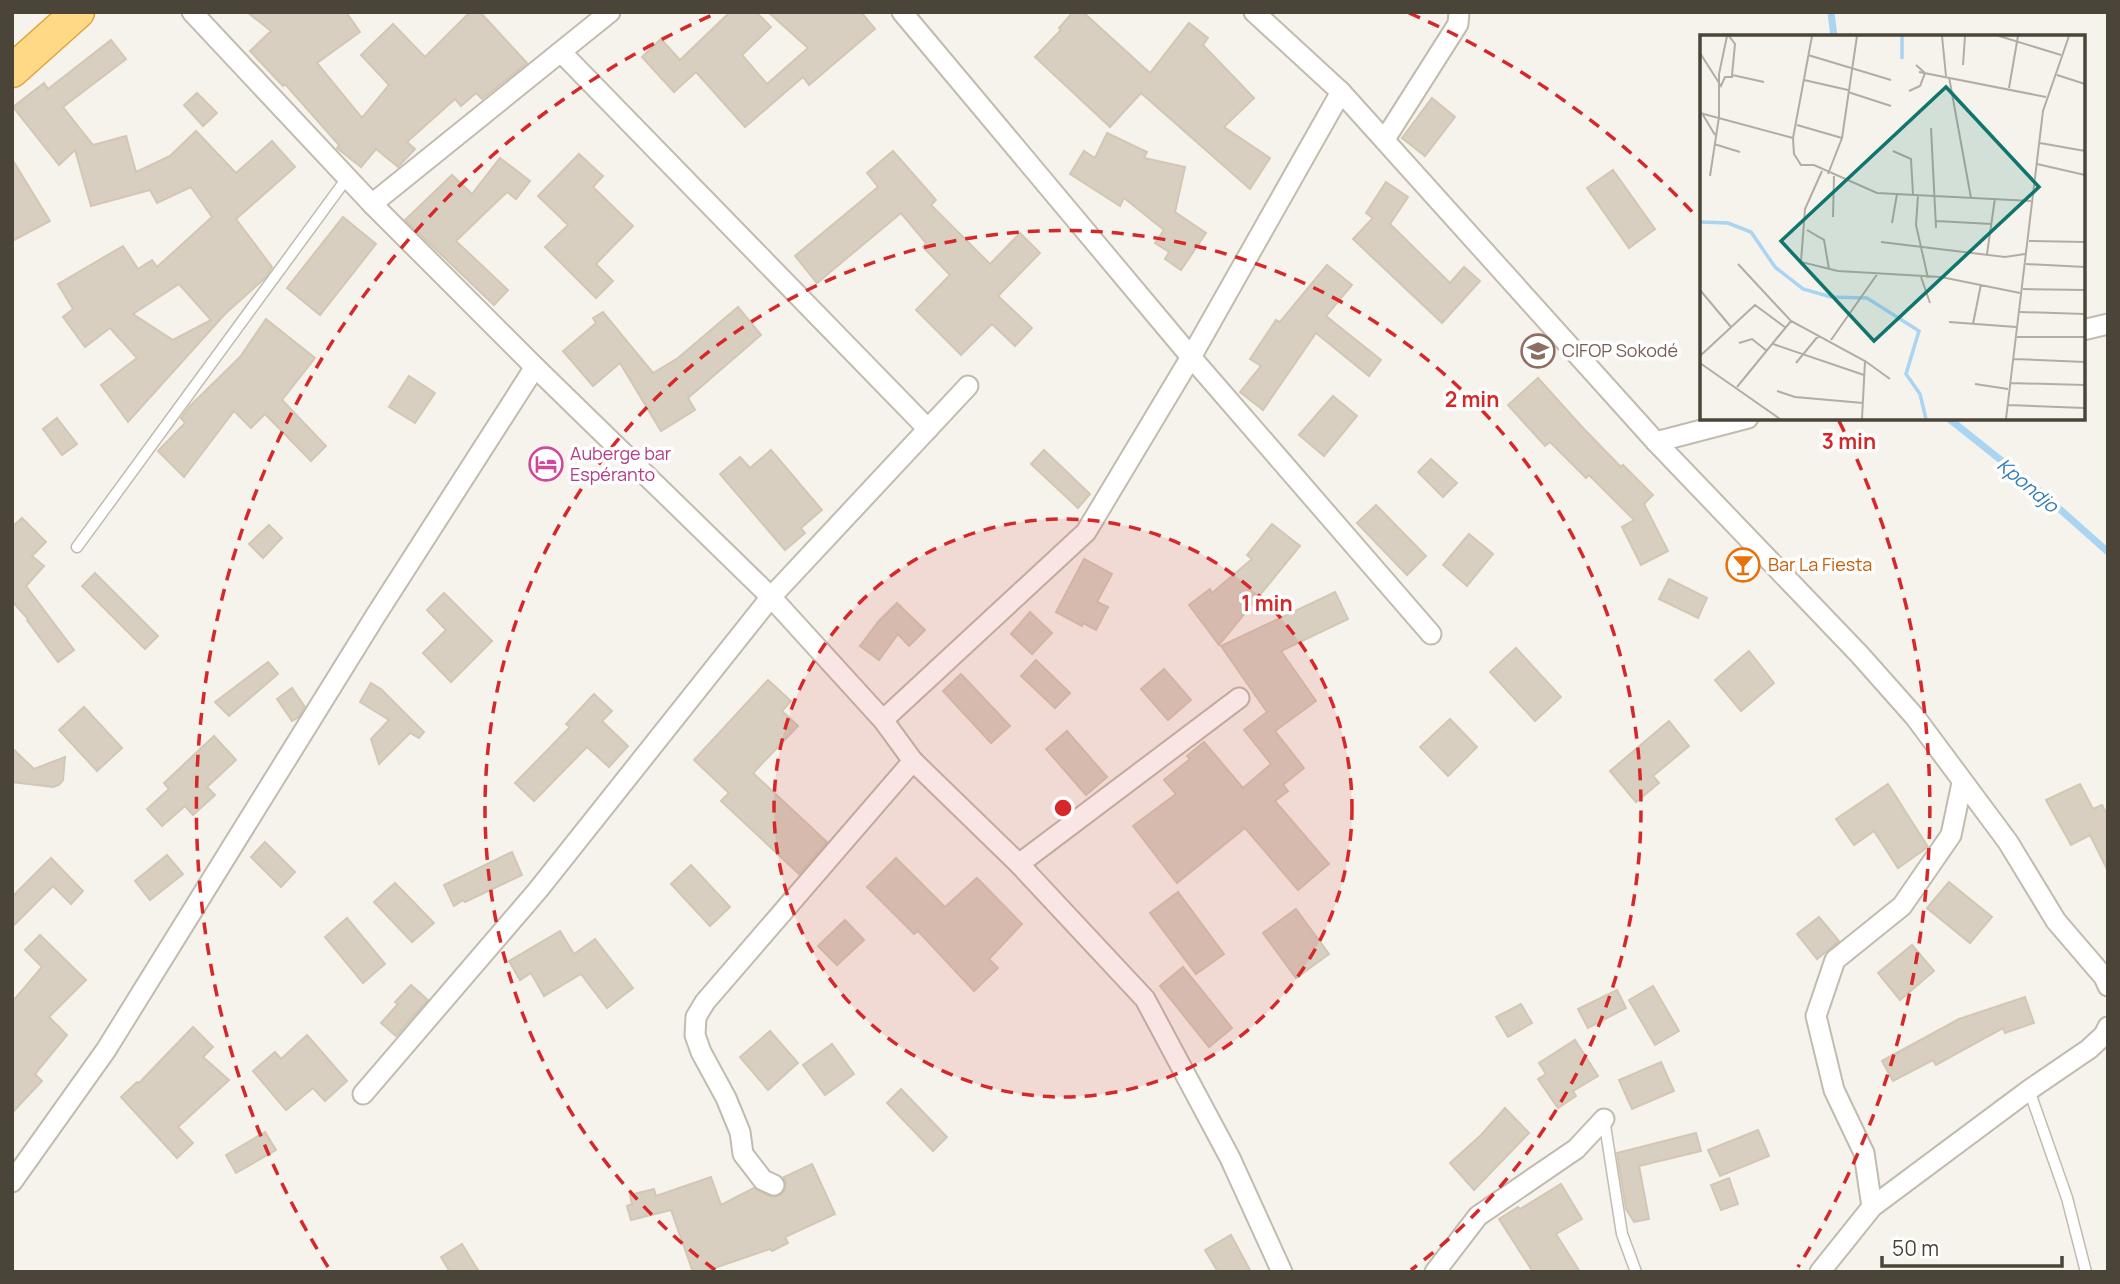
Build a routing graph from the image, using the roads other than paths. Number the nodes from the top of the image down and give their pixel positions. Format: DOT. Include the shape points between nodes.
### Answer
graph roads {
  1 [pos="78,12"];
  2 [pos="191,12"];
  3 [pos="610,12"];
  4 [pos="902,12"];
  5 [pos="1254,12"];
  6 [pos="1460,12"];
  7 [pos="561,52"];
  8 [pos="12,71"];
  9 [pos="1341,92"];
  10 [pos="1385,139"];
  11 [pos="347,178"];
  12 [pos="372,204"];
  13 [pos="2108,324"];
  14 [pos="2085,330"];
  15 [pos="1191,357"];
  16 [pos="535,367"];
  17 [pos="968,386"];
  18 [pos="1740,420"];
  19 [pos="928,429"];
  20 [pos="1657,442"];
  21 [pos="77,547"];
  22 [pos="771,597"];
  23 [pos="1431,634"];
  24 [pos="1239,698"];
  25 [pos="883,720"];
  26 [pos="913,761"];
  27 [pos="1962,782"];
  28 [pos="1019,864"];
  29 [pos="2108,986"];
  30 [pos="2108,1027"];
  31 [pos="2029,1090"];
  32 [pos="363,1094"];
  33 [pos="1604,1119"];
  34 [pos="12,1182"];
  35 [pos="774,1185"];
  36 [pos="1872,1207"];
  37 [pos="1282,1272"];
  38 [pos="1435,1272"];
  39 [pos="1636,1272"];
  40 [pos="1820,1272"];
  41 [pos="2086,1272"];
  1 -- 8 [label="highway"];
  2 -- 11 [label="street"];
  3 -- 7 [label="street"];
  4 -- 15 [label="street"];
  5 -- 9 [label="street"];
  6 -- 10 [label="street" via="1458,24"];
  7 -- 12 [label="street"];
  7 -- 19 [label="street"];
  9 -- 10 [label="street"];
  9 -- 15 [label="street"];
  10 -- 20 [label="street"];
  11 -- 12 [label="street"];
  11 -- 21 [label="lane"];
  12 -- 16 [label="street"];
  13 -- 14 [label="street"];
  15 -- 23 [label="street"];
  15 -- 25 [label="street" via="1086,532"];
  16 -- 22 [label="street"];
  16 -- 34 [label="street" via="106,1050"];
  17 -- 19 [label="street"];
  18 -- 20 [label="street"];
  19 -- 22 [label="street"];
  20 -- 27 [label="street" via="1860,655"];
  22 -- 25 [label="street"];
  22 -- 32 [label="street" via="538,890"];
  24 -- 28 [label="street"];
  25 -- 26 [label="street"];
  26 -- 28 [label="street"];
  26 -- 35 [label="street" via="696,1017 695,1035 731,1109 743,1154 763,1180"];
  27 -- 29 [label="street" via="2008,842 2056,921"];
  27 -- 36 [label="street" via="1951,835 1902,906 1835,960 1815,1016 1834,1090 1864,1153"];
  28 -- 37 [label="street" via="1145,999 1230,1158"];
  30 -- 31 [label="street" via="2089,1049"];
  31 -- 36 [label="street"];
  31 -- 41 [label="lane" via="2067,1198"];
  33 -- 38 [label="street" via="1576,1149 1478,1216"];
  33 -- 39 [label="lane" via="1622,1234"];
  36 -- 40 [label="street"];
}
